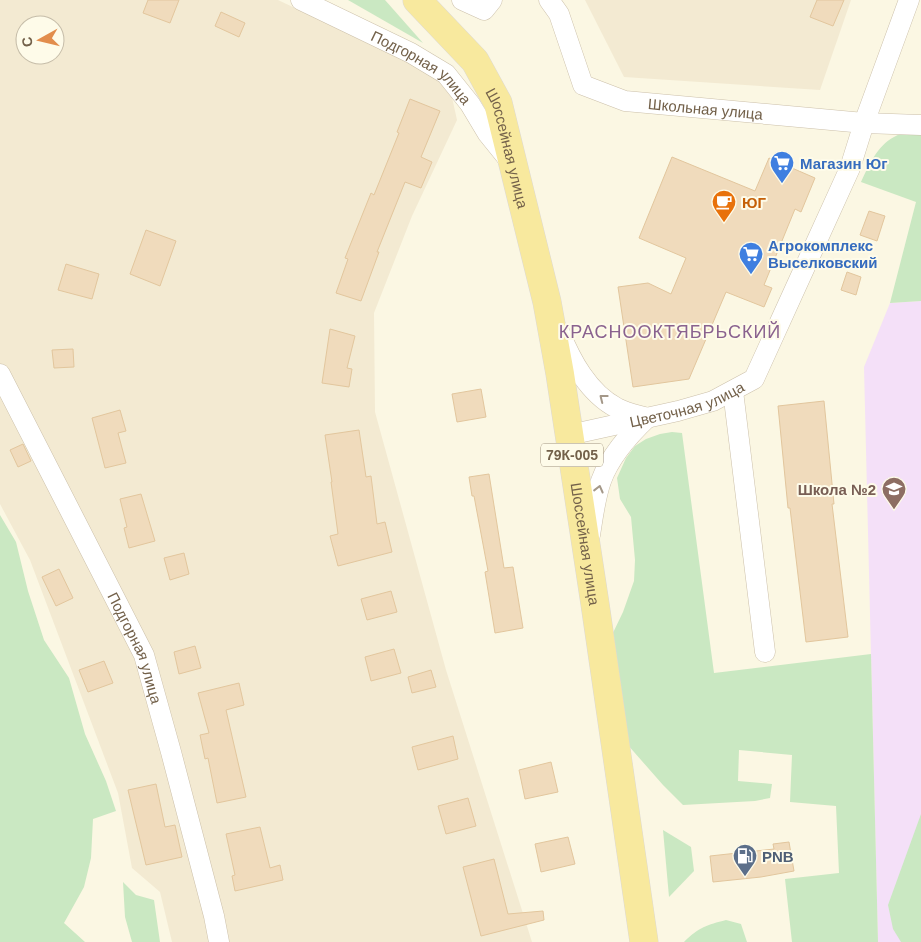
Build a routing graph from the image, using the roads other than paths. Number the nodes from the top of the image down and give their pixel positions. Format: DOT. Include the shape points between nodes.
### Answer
graph roads {
  1 [pos="301,0"];
  2 [pos="417,0"];
  3 [pos="462,0"];
  4 [pos="492,0"];
  5 [pos="549,0"];
  6 [pos="909,0"];
  7 [pos="864,123"];
  8 [pos="921,125"];
  9 [pos="514,166"];
  10 [pos="547,302"];
  11 [pos="0,374"];
  12 [pos="733,391"];
  13 [pos="647,418"];
  14 [pos="569,435"];
  15 [pos="587,554"];
  16 [pos="765,652"];
  17 [pos="219,942"];
  18 [pos="644,942"];
  1 -- 9 [label="street, Подгорная улица" via="411,53 446,74"];
  2 -- 9 [label="main road, Шоссейная улица / 79К-005" via="476,61 498,103"];
  3 -- 4 [label="street" via="484,10"];
  5 -- 7 [label="street, Школьная улица" via="559,14 583,85 625,101"];
  6 -- 7 [label="street, Цветочная улица"];
  7 -- 8 [label="street, Школьная улица"];
  7 -- 12 [label="street, Цветочная улица" via="850,168 754,379"];
  9 -- 10 [label="main road, Шоссейная улица / 79К-005"];
  13 -- 10 [label="street, one-way" via="618,409 599,396 566,349"];
  10 -- 14 [label="main road, Шоссейная улица / 79К-005"];
  11 -- 17 [label="street, Подгорная улица" via="144,654"];
  12 -- 13 [label="street, Цветочная улица" via="714,401"];
  12 -- 16 [label="street"];
  13 -- 14 [label="street, Цветочная улица"];
  15 -- 13 [label="street, one-way" via="601,481 627,437"];
  14 -- 15 [label="main road, Шоссейная улица / 79К-005"];
  15 -- 18 [label="main road, Шоссейная улица / 79К-005"];
}
